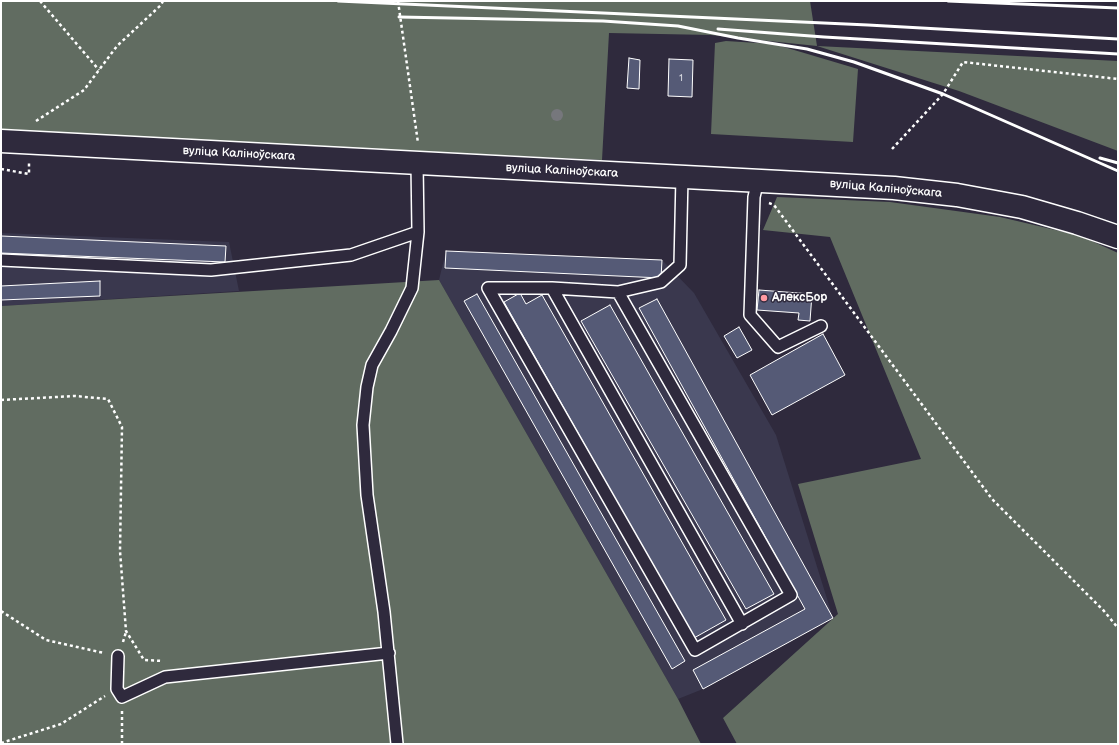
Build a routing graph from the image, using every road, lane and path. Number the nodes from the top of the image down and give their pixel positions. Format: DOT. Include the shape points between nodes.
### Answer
graph roads {
  1 [pos="40,1"];
  2 [pos="163,1"];
  3 [pos="398,1"];
  4 [pos="99,70"];
  5 [pos="1118,79"];
  6 [pos="36,121"];
  7 [pos="1,141"];
  8 [pos="892,149"];
  9 [pos="418,163"];
  10 [pos="1,169"];
  11 [pos="29,174"];
  12 [pos="682,177"];
  13 [pos="756,188"];
  14 [pos="418,232"];
  15 [pos="1118,238"];
  16 [pos="1,260"];
  17 [pos="552,288"];
  18 [pos="618,292"];
  19 [pos="822,326"];
  20 [pos="1,400"];
  21 [pos="1,611"];
  22 [pos="742,624"];
  23 [pos="1118,628"];
  24 [pos="126,631"];
  25 [pos="389,653"];
  26 [pos="118,656"];
  27 [pos="168,662"];
  28 [pos="122,697"];
  29 [pos="122,744"];
  30 [pos="398,744"];
  1 -- 4 [label="path"];
  2 -- 4 [label="path" via="117,46"];
  3 -- 9 [label="path" via="418,139"];
  4 -- 6 [label="path" via="84,90"];
  5 -- 8 [label="path" via="963,62 943,94"];
  7 -- 9 [label="street, вуліца Каліноўскага"];
  9 -- 12 [label="street, вуліца Каліноўскага"];
  9 -- 14 [label="lane"];
  10 -- 11 [label="path"];
  12 -- 13 [label="street, вуліца Каліноўскага"];
  12 -- 18 [label="lane" via="680,265 661,282"];
  13 -- 15 [label="street, вуліца Каліноўскага" via="894,188 957,195 1022,207"];
  13 -- 19 [label="lane" via="750,315 778,347"];
  13 -- 23 [label="path" via="774,205 992,499"];
  14 -- 16 [label="lane" via="351,255 211,270"];
  14 -- 25 [label="lane" via="412,288 372,365 363,425 367,495"];
  17 -- 18 [label="lane"];
  17 -- 22 [label="lane"];
  17 -- 22 [label="lane" via="488,288 695,650"];
  18 -- 22 [label="lane" via="792,595"];
  20 -- 24 [label="path" via="75,396 108,399 122,427 120,551"];
  21 -- 26 [label="path" via="46,640"];
  24 -- 26 [label="path"];
  24 -- 27 [label="path" via="144,660"];
  25 -- 28 [label="lane" via="165,677"];
  25 -- 30 [label="lane"];
  26 -- 28 [label="lane" via="116,689"];
  28 -- 29 [label="path"];
}
